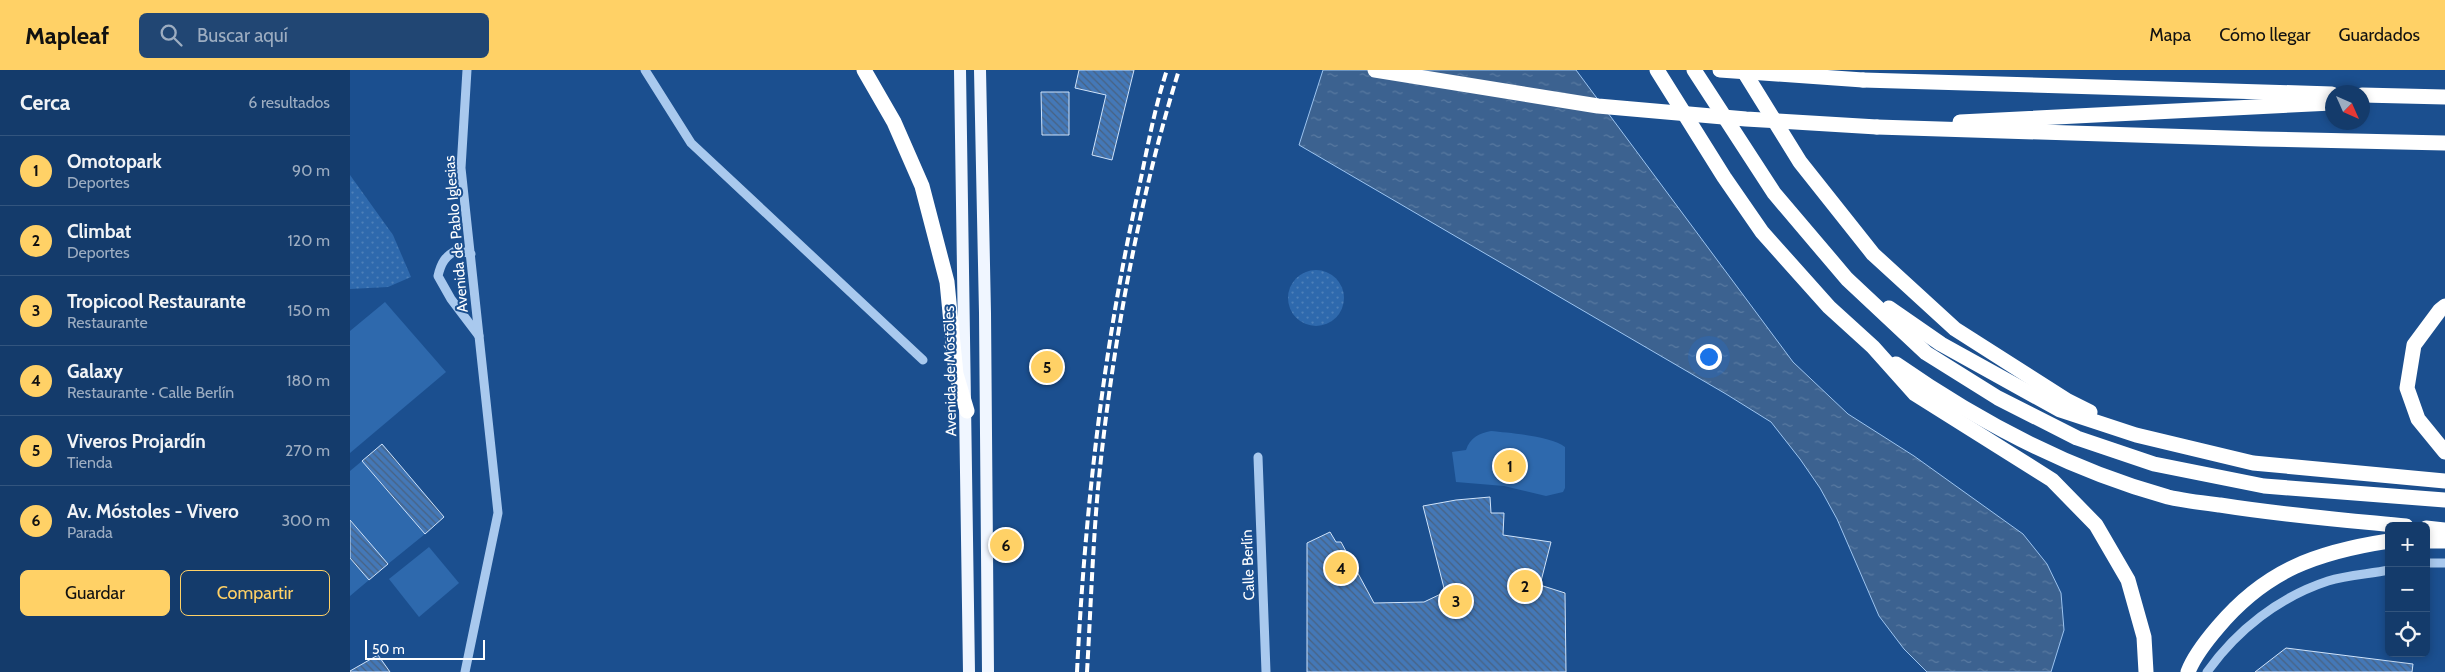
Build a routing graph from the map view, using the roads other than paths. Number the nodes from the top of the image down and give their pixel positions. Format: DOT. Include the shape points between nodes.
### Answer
graph roads {
  1 [pos="467,70"];
  2 [pos="645,70"];
  3 [pos="864,70"];
  4 [pos="960,70"];
  5 [pos="980,70"];
  6 [pos="1375,70"];
  7 [pos="1657,70"];
  8 [pos="1694,70"];
  9 [pos="1720,70"];
  10 [pos="1743,70"];
  11 [pos="2325,94"];
  12 [pos="2370,95"];
  13 [pos="2408,96"];
  14 [pos="2445,97"];
  15 [pos="2370,99"];
  16 [pos="2325,103"];
  17 [pos="1911,128"];
  18 [pos="2445,143"];
  19 [pos="470,254"];
  20 [pos="1847,279"];
  21 [pos="2445,306"];
  22 [pos="479,336"];
  23 [pos="1873,347"];
  24 [pos="923,360"];
  25 [pos="967,411"];
  26 [pos="2136,435"];
  27 [pos="2445,452"];
  28 [pos="1258,457"];
  29 [pos="2445,481"];
  30 [pos="2445,500"];
  31 [pos="2385,524"];
  32 [pos="2430,528"];
  33 [pos="2445,530"];
  34 [pos="2430,541"];
  35 [pos="2445,541"];
  36 [pos="2385,542"];
  37 [pos="2430,563"];
  38 [pos="2445,563"];
  39 [pos="2385,571"];
  40 [pos="465,672"];
  41 [pos="969,672"];
  42 [pos="988,672"];
  43 [pos="1266,672"];
  44 [pos="2146,672"];
  45 [pos="2188,672"];
  46 [pos="2207,672"];
  1 -- 19 [label="street, Avenida de Pablo Iglesias" via="461,168"];
  2 -- 24 [label="street" via="691,142"];
  3 -- 25 [label="highway" via="894,122 922,186 948,282 956,374"];
  4 -- 25 [label="main road, Avenida de Móstoles"];
  5 -- 42 [label="main road"];
  6 -- 17 [label="highway, bridge" via="1598,106 1746,119"];
  7 -- 23 [label="highway" via="1762,232 1829,307"];
  8 -- 20 [label="highway" via="1774,193"];
  9 -- 11 [label="highway, bridge" via="1864,80"];
  10 -- 26 [label="highway" via="1800,162 1873,254 1955,329 2068,401"];
  12 -- 13 [label="highway"];
  13 -- 14 [label="highway"];
  13 -- 15 [label="highway"];
  16 -- 17 [label="highway" via="1981,120"];
  17 -- 18 [label="highway"];
  19 -- 22 [label="street, Avenida de Pablo Iglesias"];
  19 -- 22 [label="street" via="457,250 448,254 438,276"];
  20 -- 26 [label="highway" via="1941,344 2060,410"];
  20 -- 30 [label="highway" via="1926,354 1998,398 2077,438 2154,464 2264,486"];
  21 -- 27 [label="highway" via="2414,345 2407,388 2418,420"];
  22 -- 40 [label="street, Avenida de Pablo Iglesias" via="498,513"];
  23 -- 31 [label="highway" via="1928,386 2064,462 2160,494 2261,512"];
  23 -- 44 [label="highway" via="1915,394 2052,480 2096,525 2128,580 2144,637"];
  25 -- 41 [label="main road, Avenida de Móstoles"];
  26 -- 29 [label="highway" via="2253,463"];
  28 -- 43 [label="street, Calle Berlín"];
  32 -- 33 [label="highway"];
  34 -- 35 [label="highway"];
  36 -- 45 [label="highway" via="2321,555 2273,577 2225,619"];
  37 -- 38 [label="street"];
  39 -- 46 [label="street" via="2329,581 2281,601 2235,638"];
}
